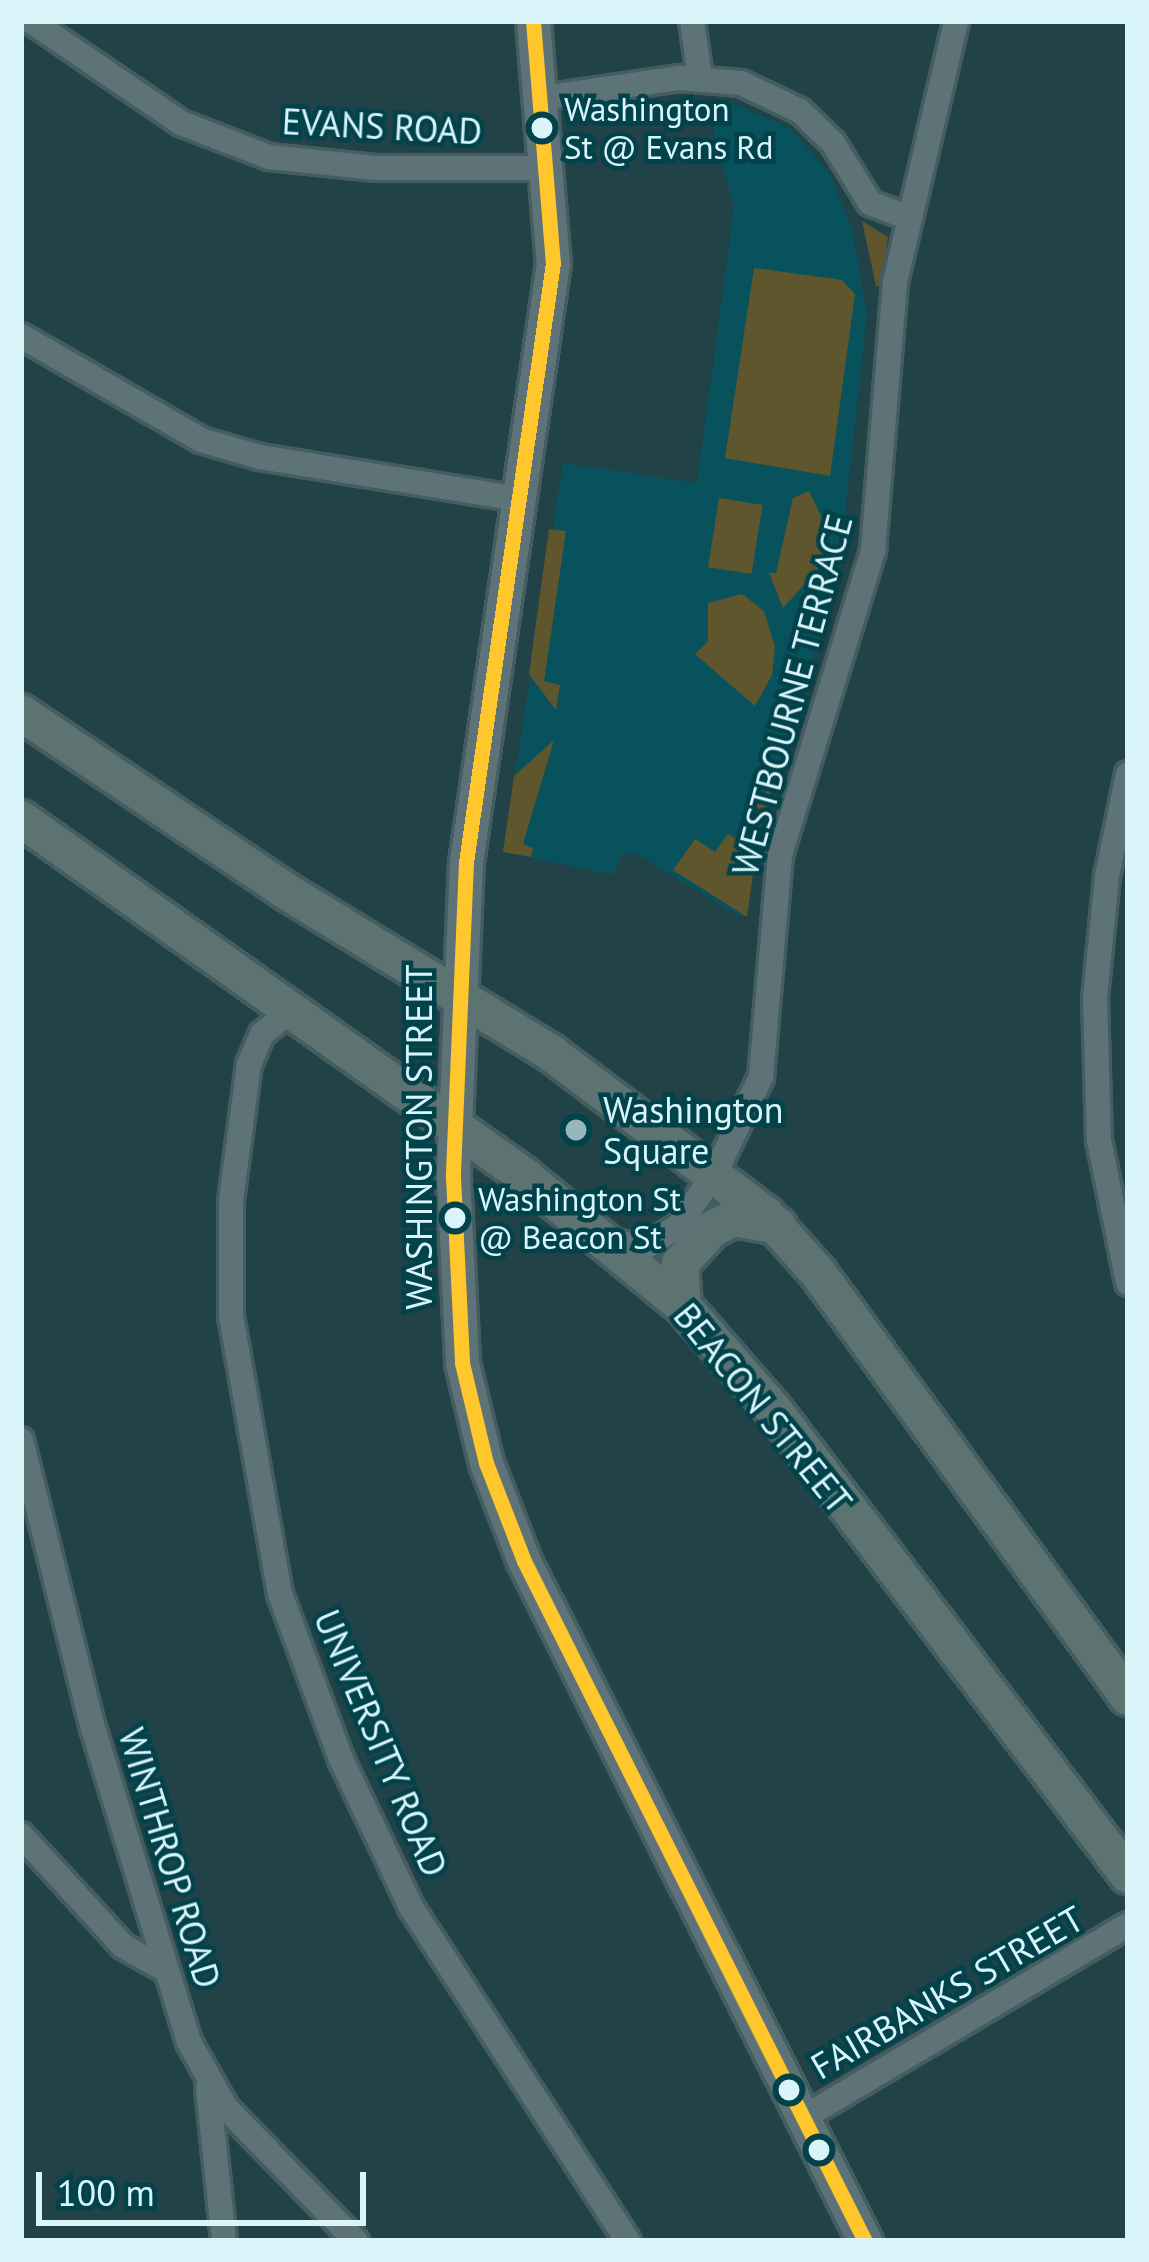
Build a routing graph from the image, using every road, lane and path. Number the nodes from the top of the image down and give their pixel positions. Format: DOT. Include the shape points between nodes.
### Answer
graph roads {
  1 [pos="31,21"];
  2 [pos="533,21"];
  3 [pos="692,21"];
  4 [pos="956,21"];
  5 [pos="700,77"];
  6 [pos="542,98"];
  7 [pos="550,167"];
  8 [pos="909,218"];
  9 [pos="21,336"];
  10 [pos="519,499"];
  11 [pos="29,725"];
  12 [pos="1128,774"];
  13 [pos="21,819"];
  14 [pos="458,996"];
  15 [pos="287,1012"];
  16 [pos="454,1128"];
  17 [pos="716,1173"];
  18 [pos="778,1226"];
  19 [pos="1122,1229"];
  20 [pos="610,1242"];
  21 [pos="1128,1283"];
  22 [pos="683,1306"];
  23 [pos="21,1440"];
  24 [pos="1128,1697"];
  25 [pos="21,1835"];
  26 [pos="1128,1874"];
  27 [pos="1128,1925"];
  28 [pos="162,1968"];
  29 [pos="207,2079"];
  30 [pos="801,2119"];
  31 [pos="224,2241"];
  32 [pos="356,2241"];
  33 [pos="628,2241"];
  34 [pos="865,2241"];
  1 -- 7 [label="street, EVANS ROAD" via="182,123 269,157 390,169"];
  2 -- 6 [label="main road, WASHINGTON STREET"];
  3 -- 5 [label="street"];
  4 -- 8 [label="street, WESTBOURNE TERRACE"];
  5 -- 6 [label="street"];
  5 -- 8 [label="street" via="741,83 800,111 842,154 870,203"];
  6 -- 7 [label="main road, WASHINGTON STREET"];
  7 -- 10 [label="main road, WASHINGTON STREET" via="551,280"];
  8 -- 17 [label="street, WESTBOURNE TERRACE" via="894,291 874,550 780,855 761,1077"];
  9 -- 10 [label="street" via="201,440"];
  10 -- 14 [label="main road, WASHINGTON STREET" via="474,788"];
  11 -- 14 [label="main road"];
  12 -- 19 [label="street" via="1095,998 1099,1140"];
  13 -- 15 [label="main road, BEACON STREET"];
  14 -- 16 [label="main road, WASHINGTON STREET"];
  14 -- 17 [label="main road" via="581,1073"];
  15 -- 16 [label="main road, BEACON STREET"];
  15 -- 33 [label="street, UNIVERSITY ROAD" via="262,1034 249,1064 231,1201 231,1316 280,1594 340,1759 410,1906"];
  16 -- 20 [label="main road, BEACON STREET"];
  16 -- 30 [label="main road, WASHINGTON STREET" via="457,1329 496,1495"];
  17 -- 18 [label="main road"];
  17 -- 20 [label="street, WESTBOURNE TERRACE" via="668,1235 645,1247"];
  18 -- 22 [label="main road" via="746,1217 712,1229 680,1264"];
  18 -- 24 [label="main road"];
  19 -- 21 [label="street"];
  20 -- 22 [label="main road, BEACON STREET"];
  22 -- 26 [label="main road, BEACON STREET" via="773,1409"];
  23 -- 28 [label="street, WINTHROP ROAD"];
  25 -- 28 [label="street" via="123,1946"];
  27 -- 30 [label="street, FAIRBANKS STREET"];
  28 -- 29 [label="street, WINTHROP ROAD"];
  29 -- 31 [label="street"];
  29 -- 32 [label="street, WINTHROP ROAD"];
  30 -- 34 [label="main road, WASHINGTON STREET"];
}
